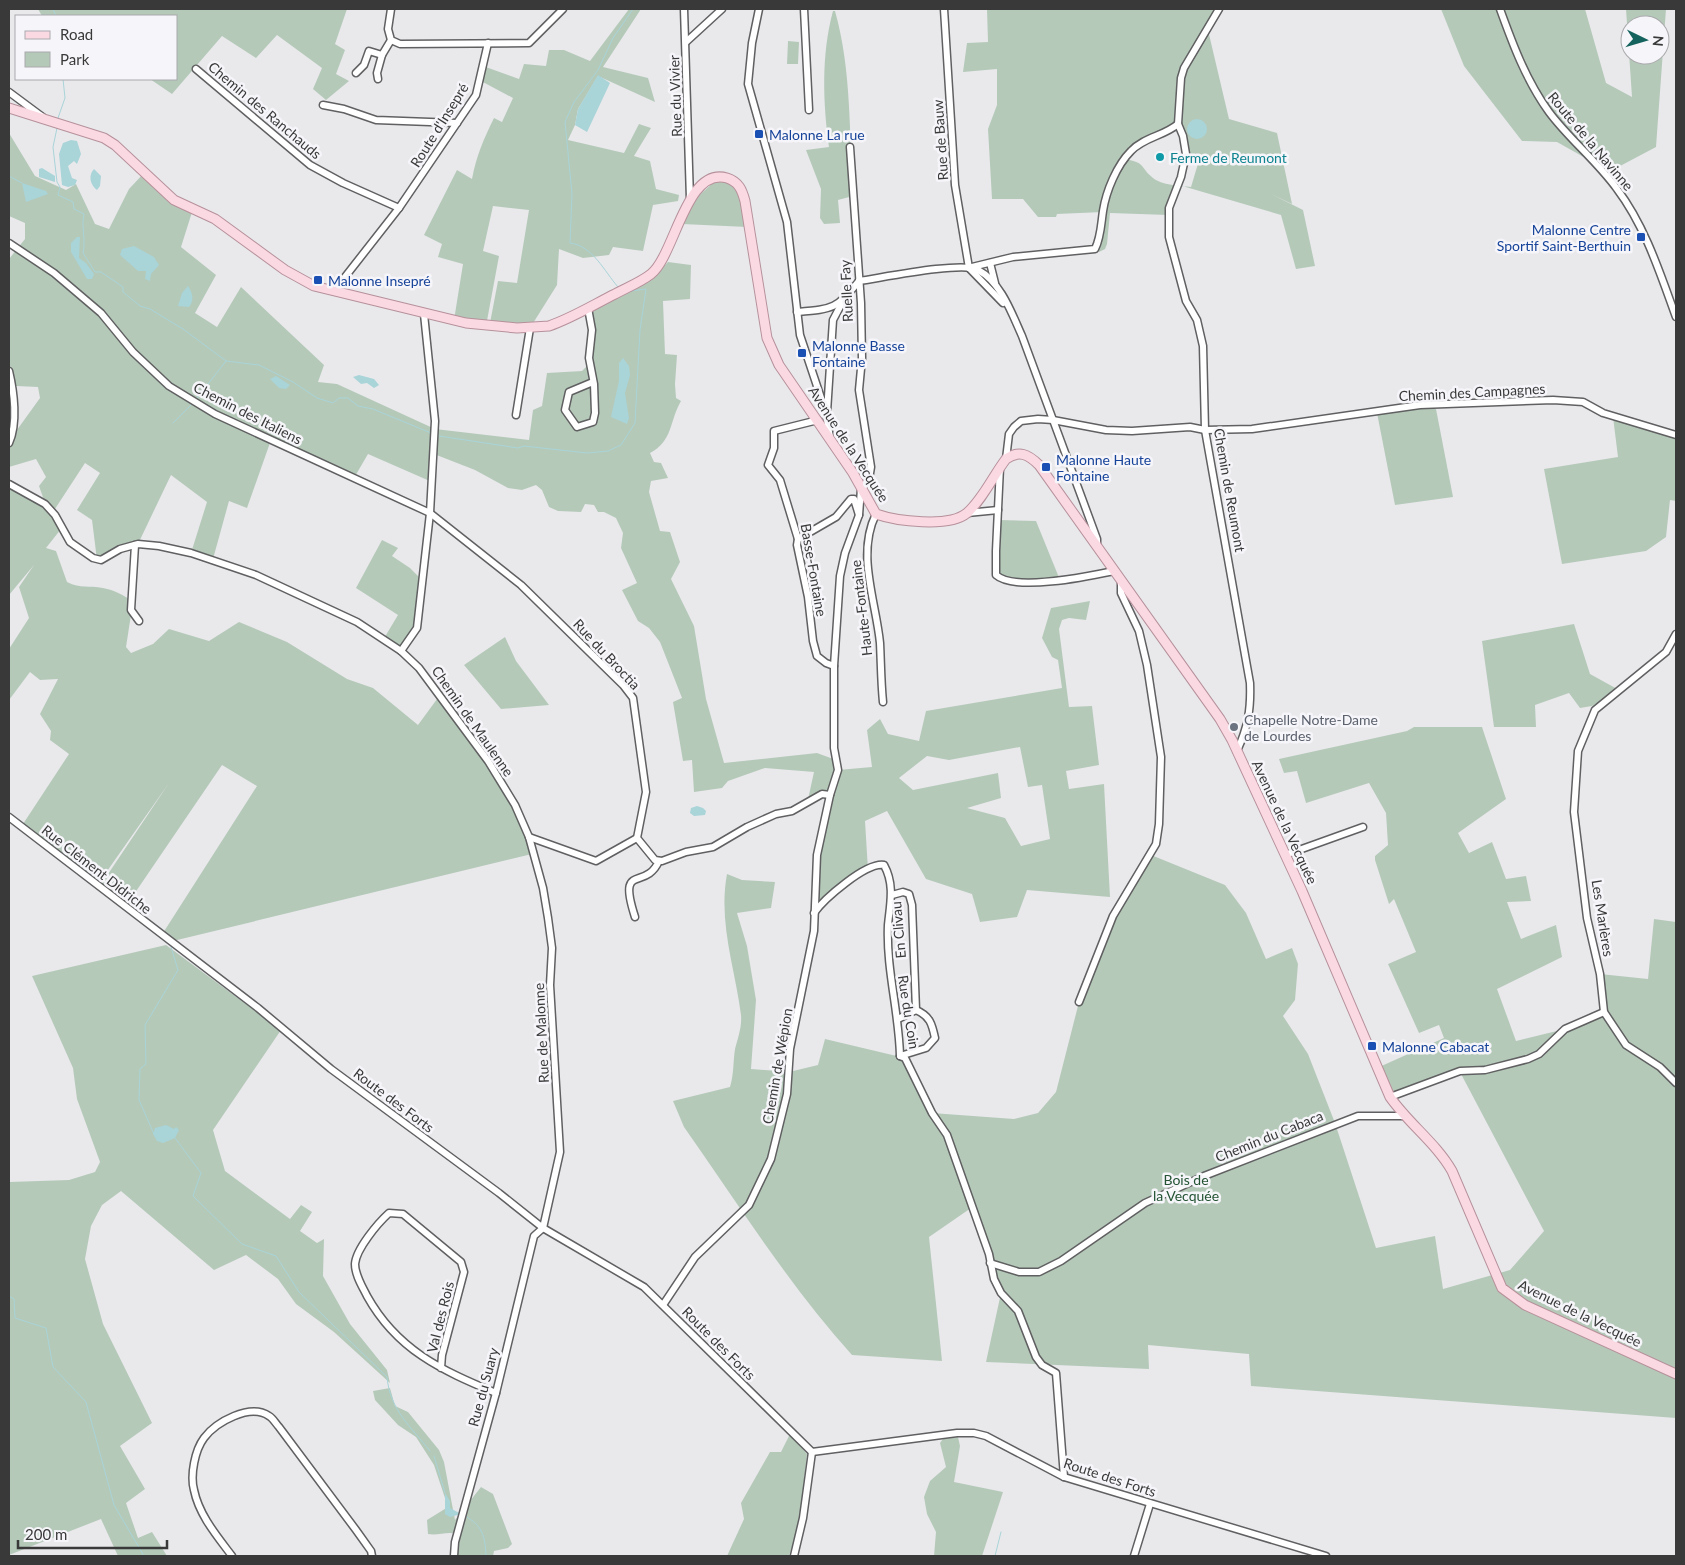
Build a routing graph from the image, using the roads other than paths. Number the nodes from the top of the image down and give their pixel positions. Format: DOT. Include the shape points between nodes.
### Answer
graph roads {
  1 [pos="391,9"];
  2 [pos="563,9"];
  3 [pos="684,9"];
  4 [pos="722,9"];
  5 [pos="758,9"];
  6 [pos="804,9"];
  7 [pos="944,9"];
  8 [pos="1219,9"];
  9 [pos="1500,9"];
  10 [pos="391,40"];
  11 [pos="686,42"];
  12 [pos="488,43"];
  13 [pos="382,55"];
  14 [pos="196,69"];
  15 [pos="356,73"];
  16 [pos="378,78"];
  17 [pos="9,92"];
  18 [pos="323,105"];
  19 [pos="9,108"];
  20 [pos="809,110"];
  21 [pos="44,118"];
  22 [pos="457,124"];
  23 [pos="1178,124"];
  24 [pos="850,148"];
  25 [pos="690,199"];
  26 [pos="399,208"];
  27 [pos="9,244"];
  28 [pos="990,263"];
  29 [pos="968,268"];
  30 [pos="860,281"];
  31 [pos="998,289"];
  32 [pos="334,291"];
  33 [pos="844,301"];
  34 [pos="588,308"];
  35 [pos="797,312"];
  36 [pos="1011,312"];
  37 [pos="424,314"];
  38 [pos="1676,316"];
  39 [pos="530,328"];
  40 [pos="9,371"];
  41 [pos="593,382"];
  42 [pos="826,413"];
  43 [pos="516,416"];
  44 [pos="818,420"];
  45 [pos="1053,420"];
  46 [pos="1205,430"];
  47 [pos="1676,435"];
  48 [pos="9,442"];
  49 [pos="831,442"];
  50 [pos="1003,462"];
  51 [pos="9,484"];
  52 [pos="861,489"];
  53 [pos="998,510"];
  54 [pos="430,513"];
  55 [pos="967,513"];
  56 [pos="876,514"];
  57 [pos="860,515"];
  58 [pos="798,539"];
  59 [pos="135,545"];
  60 [pos="1096,546"];
  61 [pos="1114,571"];
  62 [pos="1121,580"];
  63 [pos="139,620"];
  64 [pos="1676,634"];
  65 [pos="401,651"];
  66 [pos="834,666"];
  67 [pos="883,702"];
  68 [pos="1237,751"];
  69 [pos="830,795"];
  70 [pos="9,817"];
  71 [pos="1363,827"];
  72 [pos="529,837"];
  73 [pos="637,838"];
  74 [pos="1285,855"];
  75 [pos="659,861"];
  76 [pos="892,895"];
  77 [pos="814,913"];
  78 [pos="635,917"];
  79 [pos="169,941"];
  80 [pos="1079,1002"];
  81 [pos="916,1010"];
  82 [pos="1604,1012"];
  83 [pos="898,1019"];
  84 [pos="900,1056"];
  85 [pos="1676,1083"];
  86 [pos="1390,1098"];
  87 [pos="1404,1116"];
  88 [pos="543,1228"];
  89 [pos="990,1263"];
  90 [pos="663,1305"];
  91 [pos="441,1368"];
  92 [pos="1676,1374"];
  93 [pos="496,1393"];
  94 [pos="812,1452"];
  95 [pos="1064,1477"];
  96 [pos="1150,1504"];
  97 [pos="232,1556"];
  98 [pos="372,1556"];
  99 [pos="454,1556"];
  100 [pos="794,1556"];
  101 [pos="1134,1556"];
  102 [pos="1326,1556"];
  1 -- 10 [label="street" via="388,29"];
  2 -- 12 [label="street" via="529,43"];
  3 -- 11 [label="street"];
  4 -- 11 [label="street, Rue du Vivier"];
  5 -- 35 [label="street" via="748,84 787,222"];
  6 -- 20 [label="street"];
  7 -- 29 [label="street, Rue de Bauw" via="955,185"];
  8 -- 23 [label="street, Chemin de Reumont" via="1184,68"];
  9 -- 38 [label="street, Route de la Navinne" via="1517,55 1538,95 1564,130 1617,189 1637,220"];
  10 -- 12 [label="street" via="400,44"];
  10 -- 13 [label="street"];
  11 -- 25 [label="street, Rue du Vivier"];
  12 -- 22 [label="street, Route d'Insepré" via="476,95"];
  13 -- 15 [label="street" via="370,51 364,66"];
  13 -- 16 [label="street"];
  14 -- 26 [label="street, Chemin des Ranchauds" via="310,165"];
  17 -- 21 [label="street"];
  18 -- 22 [label="street" via="376,120"];
  19 -- 21 [label="main road, Avenue de la Vecquée"];
  21 -- 32 [label="main road, Avenue de la Vecquée" via="104,138 174,200 215,219 299,278"];
  22 -- 26 [label="street, Route d'Insepré"];
  23 -- 28 [label="street" via="1144,141 1120,166 1103,209 1101,232 1094,249 1014,257"];
  23 -- 46 [label="street, Chemin de Reumont" via="1186,154 1169,208 1169,238 1186,302 1197,320 1203,346"];
  24 -- 30 [label="street, Ruelle Fay"];
  25 -- 34 [label="main road, Avenue de la Vecquée" via="664,260 652,274"];
  25 -- 44 [label="main road, Avenue de la Vecquée" via="706,182 716,177 730,179 741,188 767,338 779,365"];
  26 -- 32 [label="street, Route d'Insepré"];
  27 -- 54 [label="street, Chemin des Italiens" via="54,273 101,313 133,352 168,386 215,414"];
  28 -- 29 [label="street"];
  28 -- 31 [label="street"];
  29 -- 30 [label="street"];
  29 -- 31 [label="street" via="977,269"];
  29 -- 36 [label="street"];
  30 -- 33 [label="street"];
  30 -- 52 [label="street, Ruelle Fay" via="862,358 859,390 871,467 869,479"];
  31 -- 36 [label="street"];
  32 -- 37 [label="main road, Avenue de la Vecquée"];
  33 -- 35 [label="street" via="830,308"];
  33 -- 42 [label="street" via="833,320"];
  34 -- 39 [label="main road, Avenue de la Vecquée" via="554,324"];
  34 -- 41 [label="street" via="592,330 589,358"];
  35 -- 42 [label="street" via="800,335"];
  36 -- 45 [label="street"];
  37 -- 39 [label="main road, Avenue de la Vecquée" via="490,326"];
  37 -- 54 [label="street" via="435,422"];
  39 -- 43 [label="street"];
  40 -- 48 [label="street" via="14,411"];
  41 -- 41 [label="street" via="593,422 577,426 565,410 569,392"];
  42 -- 49 [label="street"];
  44 -- 49 [label="main road, Avenue de la Vecquée"];
  44 -- 58 [label="street, Basse-Fontaine" via="779,429 772,437 774,448 768,465 780,480"];
  45 -- 46 [label="street, Chemin des Campagnes" via="1106,430 1190,427"];
  45 -- 50 [label="street, Chemin des Campagnes" via="1021,421 1009,434"];
  45 -- 60 [label="street" via="1097,539"];
  46 -- 47 [label="street, Chemin des Campagnes" via="1252,429 1420,405 1553,400 1583,402 1608,415"];
  46 -- 68 [label="street, Chemin de Reumont" via="1250,682 1251,709 1247,730"];
  49 -- 52 [label="main road, Avenue de la Vecquée"];
  50 -- 53 [label="street, Chemin des Campagnes"];
  50 -- 55 [label="main road"];
  50 -- 60 [label="main road, Avenue de la Vecquée" via="1013,454 1030,456"];
  51 -- 59 [label="street" via="45,504 70,542 93,558 101,560"];
  52 -- 56 [label="main road, Avenue de la Vecquée"];
  52 -- 57 [label="street"];
  53 -- 55 [label="street"];
  53 -- 61 [label="street, Chemin des Campagnes" via="995,574 1000,578 1046,582"];
  54 -- 65 [label="street" via="417,628"];
  54 -- 73 [label="street, Rue du Broctia" via="521,584 633,698 646,792"];
  55 -- 56 [label="main road, Avenue de la Vecquée" via="934,522"];
  56 -- 67 [label="street, Haute-Fontaine" via="866,552 880,644"];
  57 -- 58 [label="street" via="854,499 851,499 836,517"];
  57 -- 66 [label="street" via="840,572"];
  58 -- 66 [label="street, Basse-Fontaine" via="813,641 818,656"];
  59 -- 63 [label="street" via="130,610"];
  59 -- 65 [label="street, Chemin de Maulenne" via="159,546 213,559 357,622"];
  60 -- 61 [label="main road, Avenue de la Vecquée"];
  61 -- 62 [label="main road, Avenue de la Vecquée"];
  62 -- 68 [label="main road, Avenue de la Vecquée" via="1220,720"];
  62 -- 80 [label="street" via="1121,593 1139,631 1147,665 1161,757 1159,824 1156,844 1113,916"];
  64 -- 82 [label="street, Les Marlères" via="1666,652 1595,710 1578,751 1574,825"];
  65 -- 72 [label="street, Chemin de Maulenne" via="419,668 488,761 515,805"];
  66 -- 69 [label="street" via="834,748 838,770"];
  68 -- 74 [label="main road, Avenue de la Vecquée"];
  69 -- 75 [label="street" via="822,794 792,811 746,827 713,847"];
  69 -- 77 [label="street, Chemin de Wépion" via="817,855"];
  70 -- 79 [label="street, Rue Clément Didriche"];
  71 -- 74 [label="street"];
  72 -- 73 [label="street" via="596,861"];
  72 -- 88 [label="street, Rue de Malonne" via="543,888 552,948 550,985 560,1152"];
  73 -- 75 [label="street"];
  74 -- 86 [label="main road, Avenue de la Vecquée"];
  75 -- 78 [label="street" via="653,870 629,885"];
  76 -- 77 [label="street, Rue du Coin" via="889,874 884,865 878,864 840,888"];
  76 -- 81 [label="street, En Clivau" via="908,894 912,905"];
  76 -- 83 [label="street, Rue du Coin" via="887,956"];
  77 -- 90 [label="street, Chemin de Wépion" via="811,953 790,1049 787,1094 771,1159 749,1205 695,1257"];
  79 -- 88 [label="street, Route des Forts" via="258,1008 331,1069"];
  81 -- 83 [label="street"];
  81 -- 84 [label="street" via="926,1014 932,1024 934,1038 926,1048"];
  82 -- 85 [label="street" via="1626,1046 1660,1067"];
  82 -- 86 [label="street" via="1565,1029 1539,1054 1528,1059 1485,1070 1460,1072"];
  83 -- 84 [label="street, Rue du Coin"];
  84 -- 89 [label="street, Rue du Coin" via="905,1058 932,1113 947,1135"];
  86 -- 87 [label="main road, Avenue de la Vecquée"];
  87 -- 89 [label="street, Chemin du Cabaca" via="1358,1116 1204,1176 1145,1203 1061,1261 1039,1272 1019,1272"];
  87 -- 92 [label="main road, Avenue de la Vecquée" via="1443,1154 1502,1288 1512,1297"];
  88 -- 90 [label="street, Route des Forts" via="629,1277"];
  88 -- 93 [label="street, Rue du Suary" via="534,1236"];
  89 -- 95 [label="street, Rue du Coin" via="1001,1293 1018,1311 1036,1357 1056,1373"];
  90 -- 94 [label="street, Route des Forts"];
  91 -- 91 [label="street, Val des Rois" via="409,1348 389,1328 358,1279 355,1263 361,1249 389,1213 403,1214 461,1262 464,1272"];
  91 -- 93 [label="street, Val des Rois"];
  93 -- 99 [label="street, Rue du Suary"];
  94 -- 95 [label="street, Route des Forts" via="974,1433 986,1436"];
  94 -- 100 [label="street"];
  95 -- 96 [label="street, Route des Forts"];
  96 -- 101 [label="street"];
  96 -- 102 [label="street, Route des Forts"];
  97 -- 98 [label="street" via="205,1518 193,1489 195,1458 204,1438 229,1418 251,1411 268,1415 279,1427 371,1550"];
}
